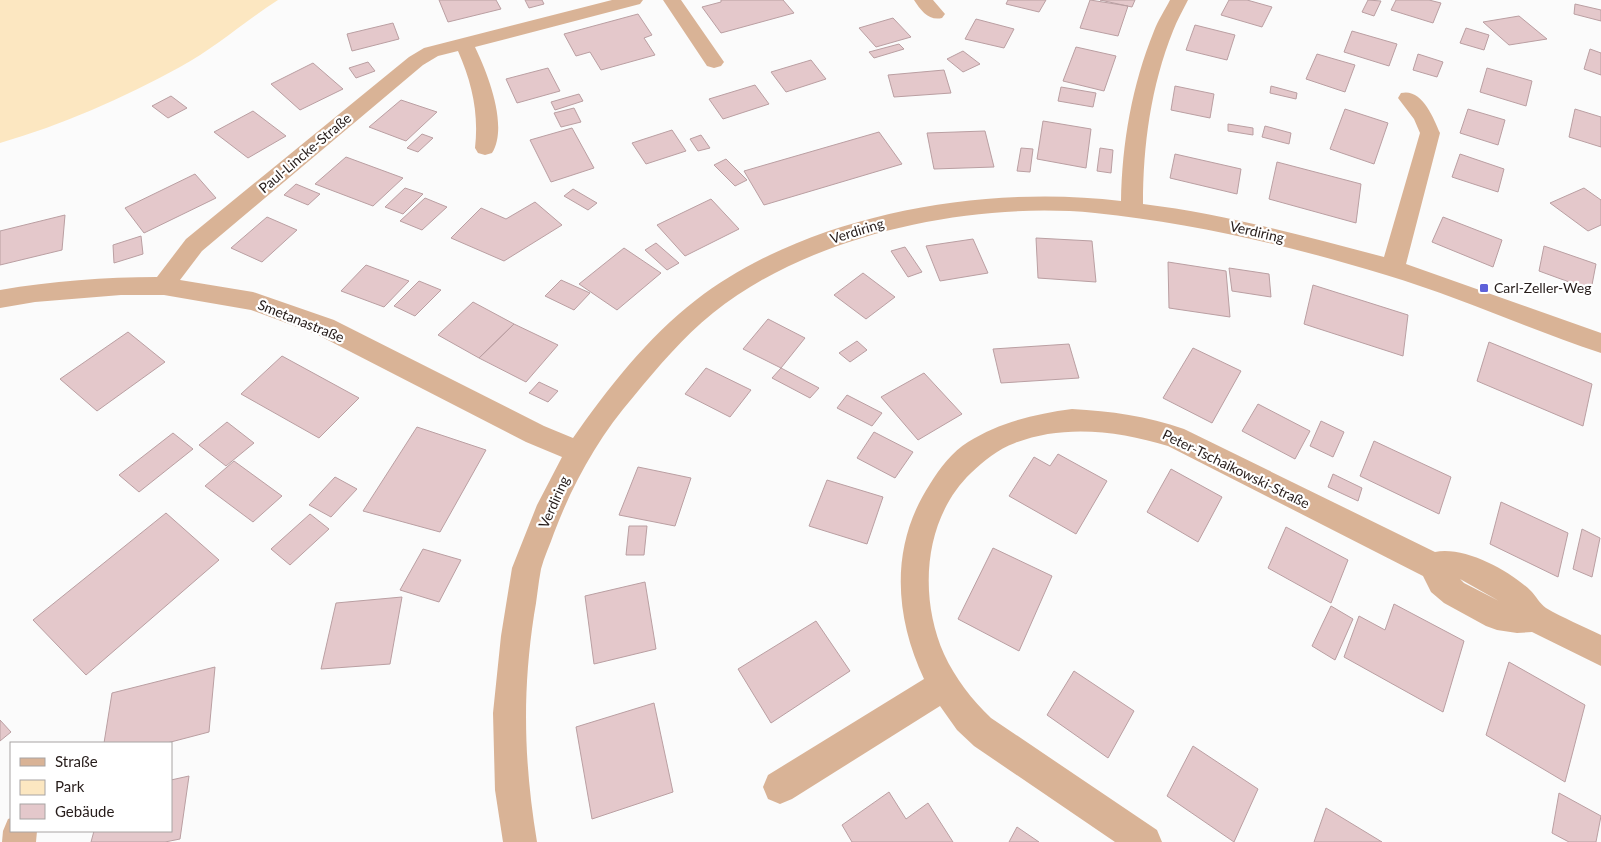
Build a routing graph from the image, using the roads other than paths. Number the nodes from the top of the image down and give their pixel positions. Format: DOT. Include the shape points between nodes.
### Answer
graph roads {
  1 [pos="634,0"];
  2 [pos="672,0"];
  3 [pos="923,0"];
  4 [pos="1180,0"];
  5 [pos="936,14"];
  6 [pos="464,44"];
  7 [pos="714,62"];
  8 [pos="1408,98"];
  9 [pos="485,148"];
  10 [pos="1132,210"];
  11 [pos="1393,268"];
  12 [pos="164,286"];
  13 [pos="0,298"];
  14 [pos="1601,343"];
  15 [pos="578,452"];
  16 [pos="1601,651"];
  17 [pos="944,685"];
  18 [pos="780,787"];
  19 [pos="520,842"];
  20 [pos="1145,842"];
  1 -- 6 [label="street, Paul-Lincke-Straße"];
  2 -- 7 [label="street"];
  3 -- 5 [label="street"];
  4 -- 10 [label="street" via="1162,32 1141,105"];
  6 -- 9 [label="street" via="486,98 489,126"];
  6 -- 12 [label="street, Paul-Lincke-Straße" via="431,52 416,61 194,245"];
  8 -- 11 [label="street" via="1423,117 1430,133"];
  10 -- 11 [label="street, Verdiring" via="1246,229"];
  10 -- 15 [label="street, Verdiring" via="1092,205 1022,204 974,208 891,221 822,242 752,274 704,307 642,367 610,405"];
  11 -- 14 [label="street, Verdiring"];
  12 -- 13 [label="street, Smetanastraße" via="121,286"];
  12 -- 15 [label="street, Smetanastraße" via="253,301 325,327 535,434"];
  15 -- 19 [label="street, Verdiring" via="551,505 527,568 516,636 510,713 512,790"];
  16 -- 17 [label="street, Peter-Tschaikowski-Straße" via="1534,618 1497,616 1454,593 1441,582 1433,566 1167,434 1130,423 1103,420 1040,423 1011,432 965,460 950,474 924,523 916,548 916,601 932,662"];
  17 -- 18 [label="street"];
  17 -- 20 [label="street, Peter-Tschaikowski-Straße" via="984,734"];
}
